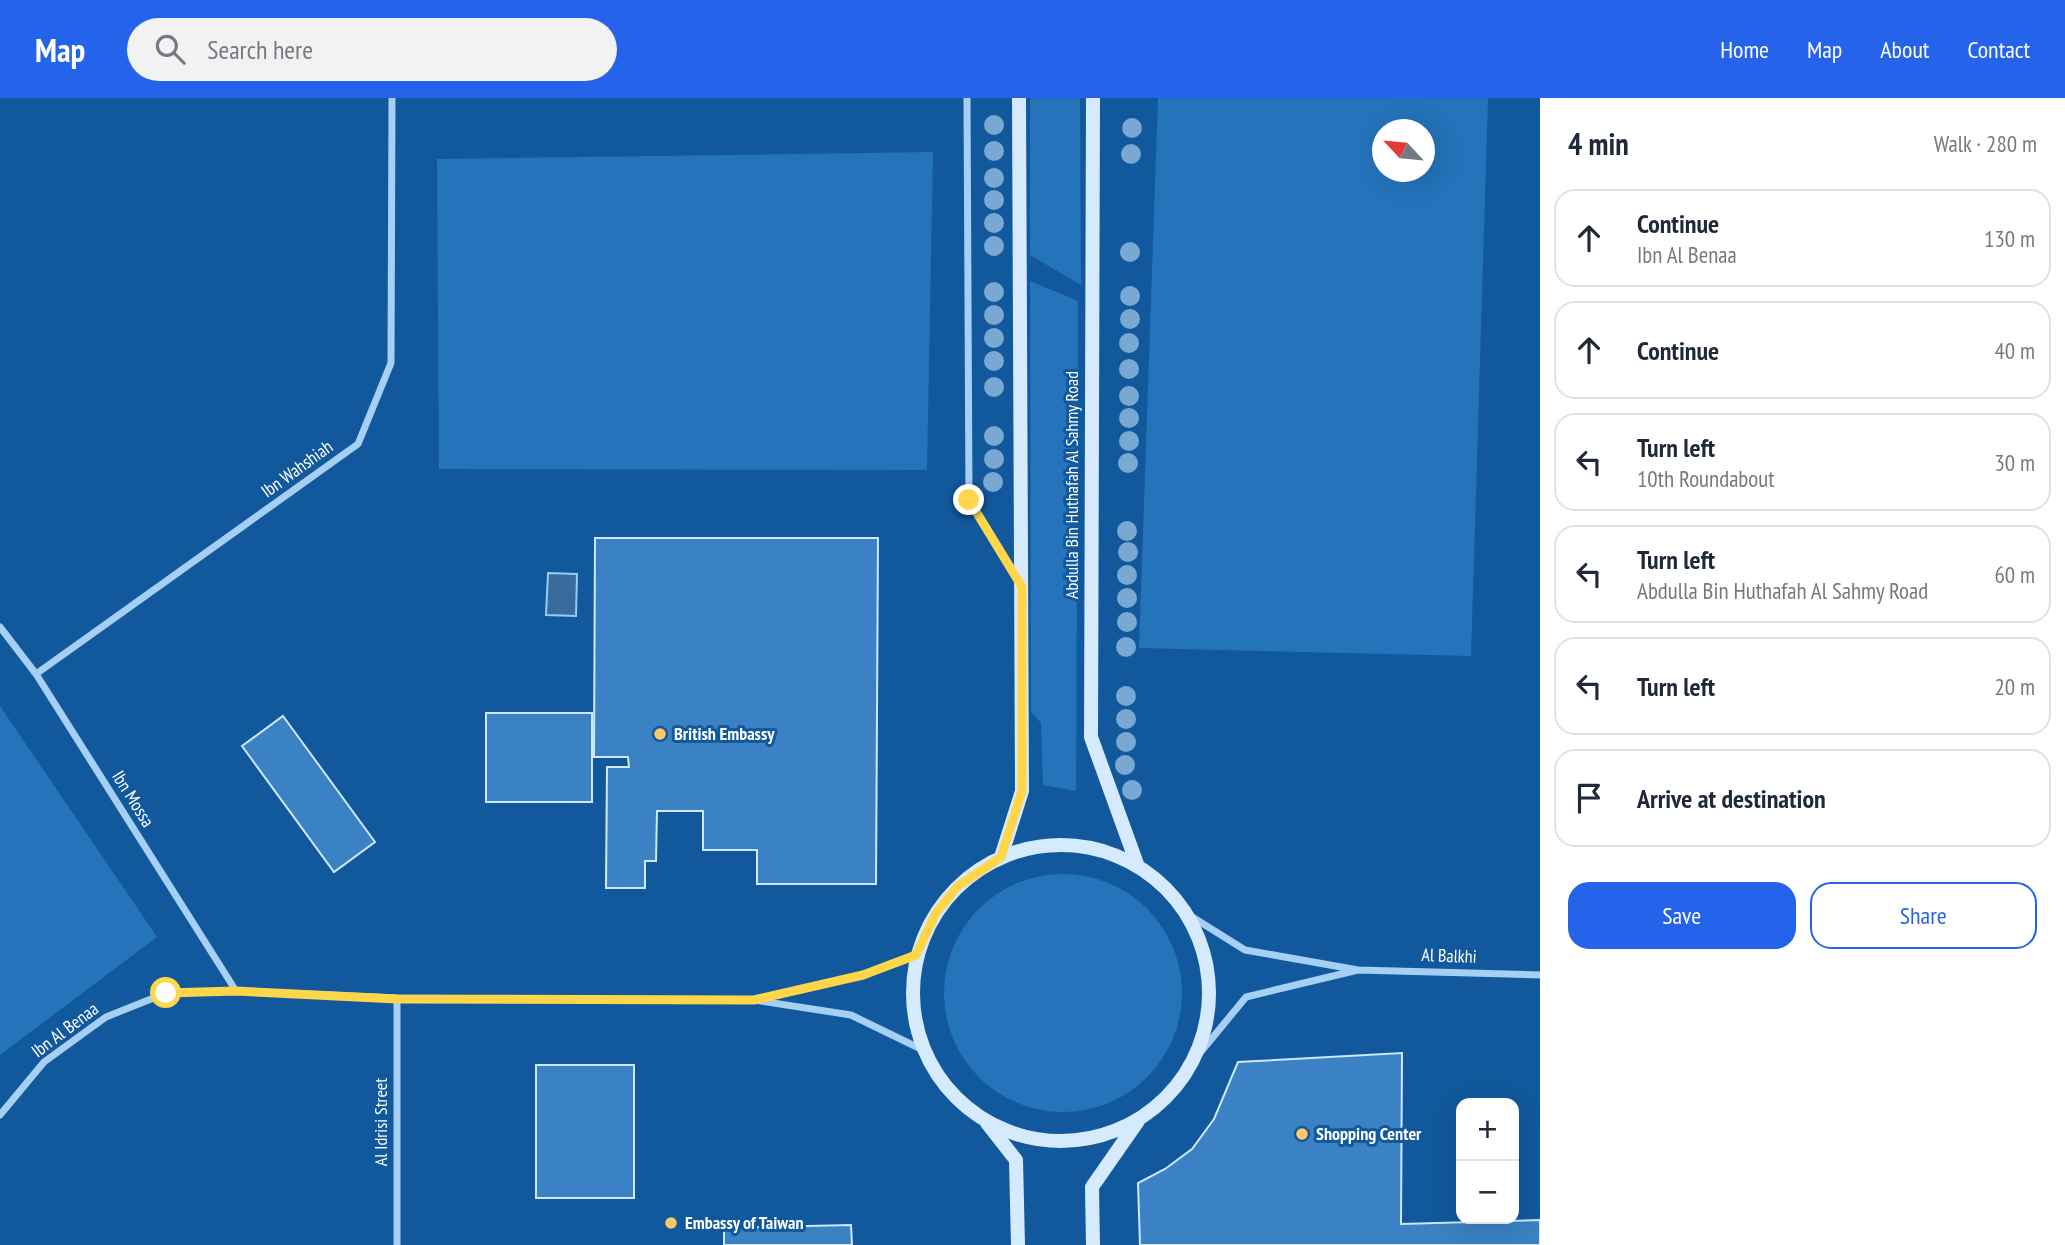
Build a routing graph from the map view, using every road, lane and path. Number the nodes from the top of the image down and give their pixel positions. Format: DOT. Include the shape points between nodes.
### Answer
graph roads {
  1 [pos="392,98"];
  2 [pos="967,98"];
  3 [pos="1019,98"];
  4 [pos="1093,98"];
  5 [pos="1022,587"];
  6 [pos="0,627"];
  7 [pos="36,674"];
  8 [pos="1001,857"];
  9 [pos="1137,864"];
  10 [pos="1189,915"];
  11 [pos="916,955"];
  12 [pos="1358,970"];
  13 [pos="1540,975"];
  14 [pos="236,991"];
  15 [pos="397,999"];
  16 [pos="754,1000"];
  17 [pos="923,1050"];
  18 [pos="1195,1059"];
  19 [pos="0,1115"];
  20 [pos="1138,1121"];
  21 [pos="986,1122"];
  22 [pos="397,1245"];
  23 [pos="1018,1245"];
  24 [pos="1093,1245"];
  1 -- 7 [label="street, Ibn Wahshiah" via="391,363 358,444"];
  2 -- 5 [label="street" via="969,500"];
  3 -- 5 [label="street"];
  4 -- 9 [label="street, Abdulla Bin Huthafah Al Sahmy Road" via="1091,737"];
  5 -- 8 [label="street" via="1022,791"];
  6 -- 7 [label="street, Ibn Mossa"];
  7 -- 14 [label="street, Ibn Mossa"];
  8 -- 9 [label="street" via="1031,844 1061,843 1100,849"];
  8 -- 11 [label="street" via="958,886 936,913"];
  9 -- 10 [label="street" via="1166,886"];
  10 -- 12 [label="street" via="1245,950"];
  10 -- 18 [label="street" via="1207,961 1209,1011"];
  11 -- 16 [label="street" via="863,975"];
  11 -- 17 [label="street" via="913,1006"];
  12 -- 13 [label="street, Al Balkhi"];
  12 -- 18 [label="street" via="1246,997"];
  14 -- 15 [label="street, Ibn Al Benaa"];
  14 -- 19 [label="street, Ibn Al Benaa" via="166,993 106,1017 44,1062"];
  15 -- 16 [label="street, Ibn Al Benaa"];
  15 -- 22 [label="street, Al Idrisi Street"];
  16 -- 17 [label="street" via="851,1015"];
  17 -- 21 [label="street" via="956,1100"];
  18 -- 20 [label="street" via="1171,1094"];
  20 -- 21 [label="street" via="1102,1137 1062,1142 1023,1137"];
  20 -- 24 [label="street" via="1091,1186"];
  21 -- 23 [label="street" via="1016,1160"];
}
